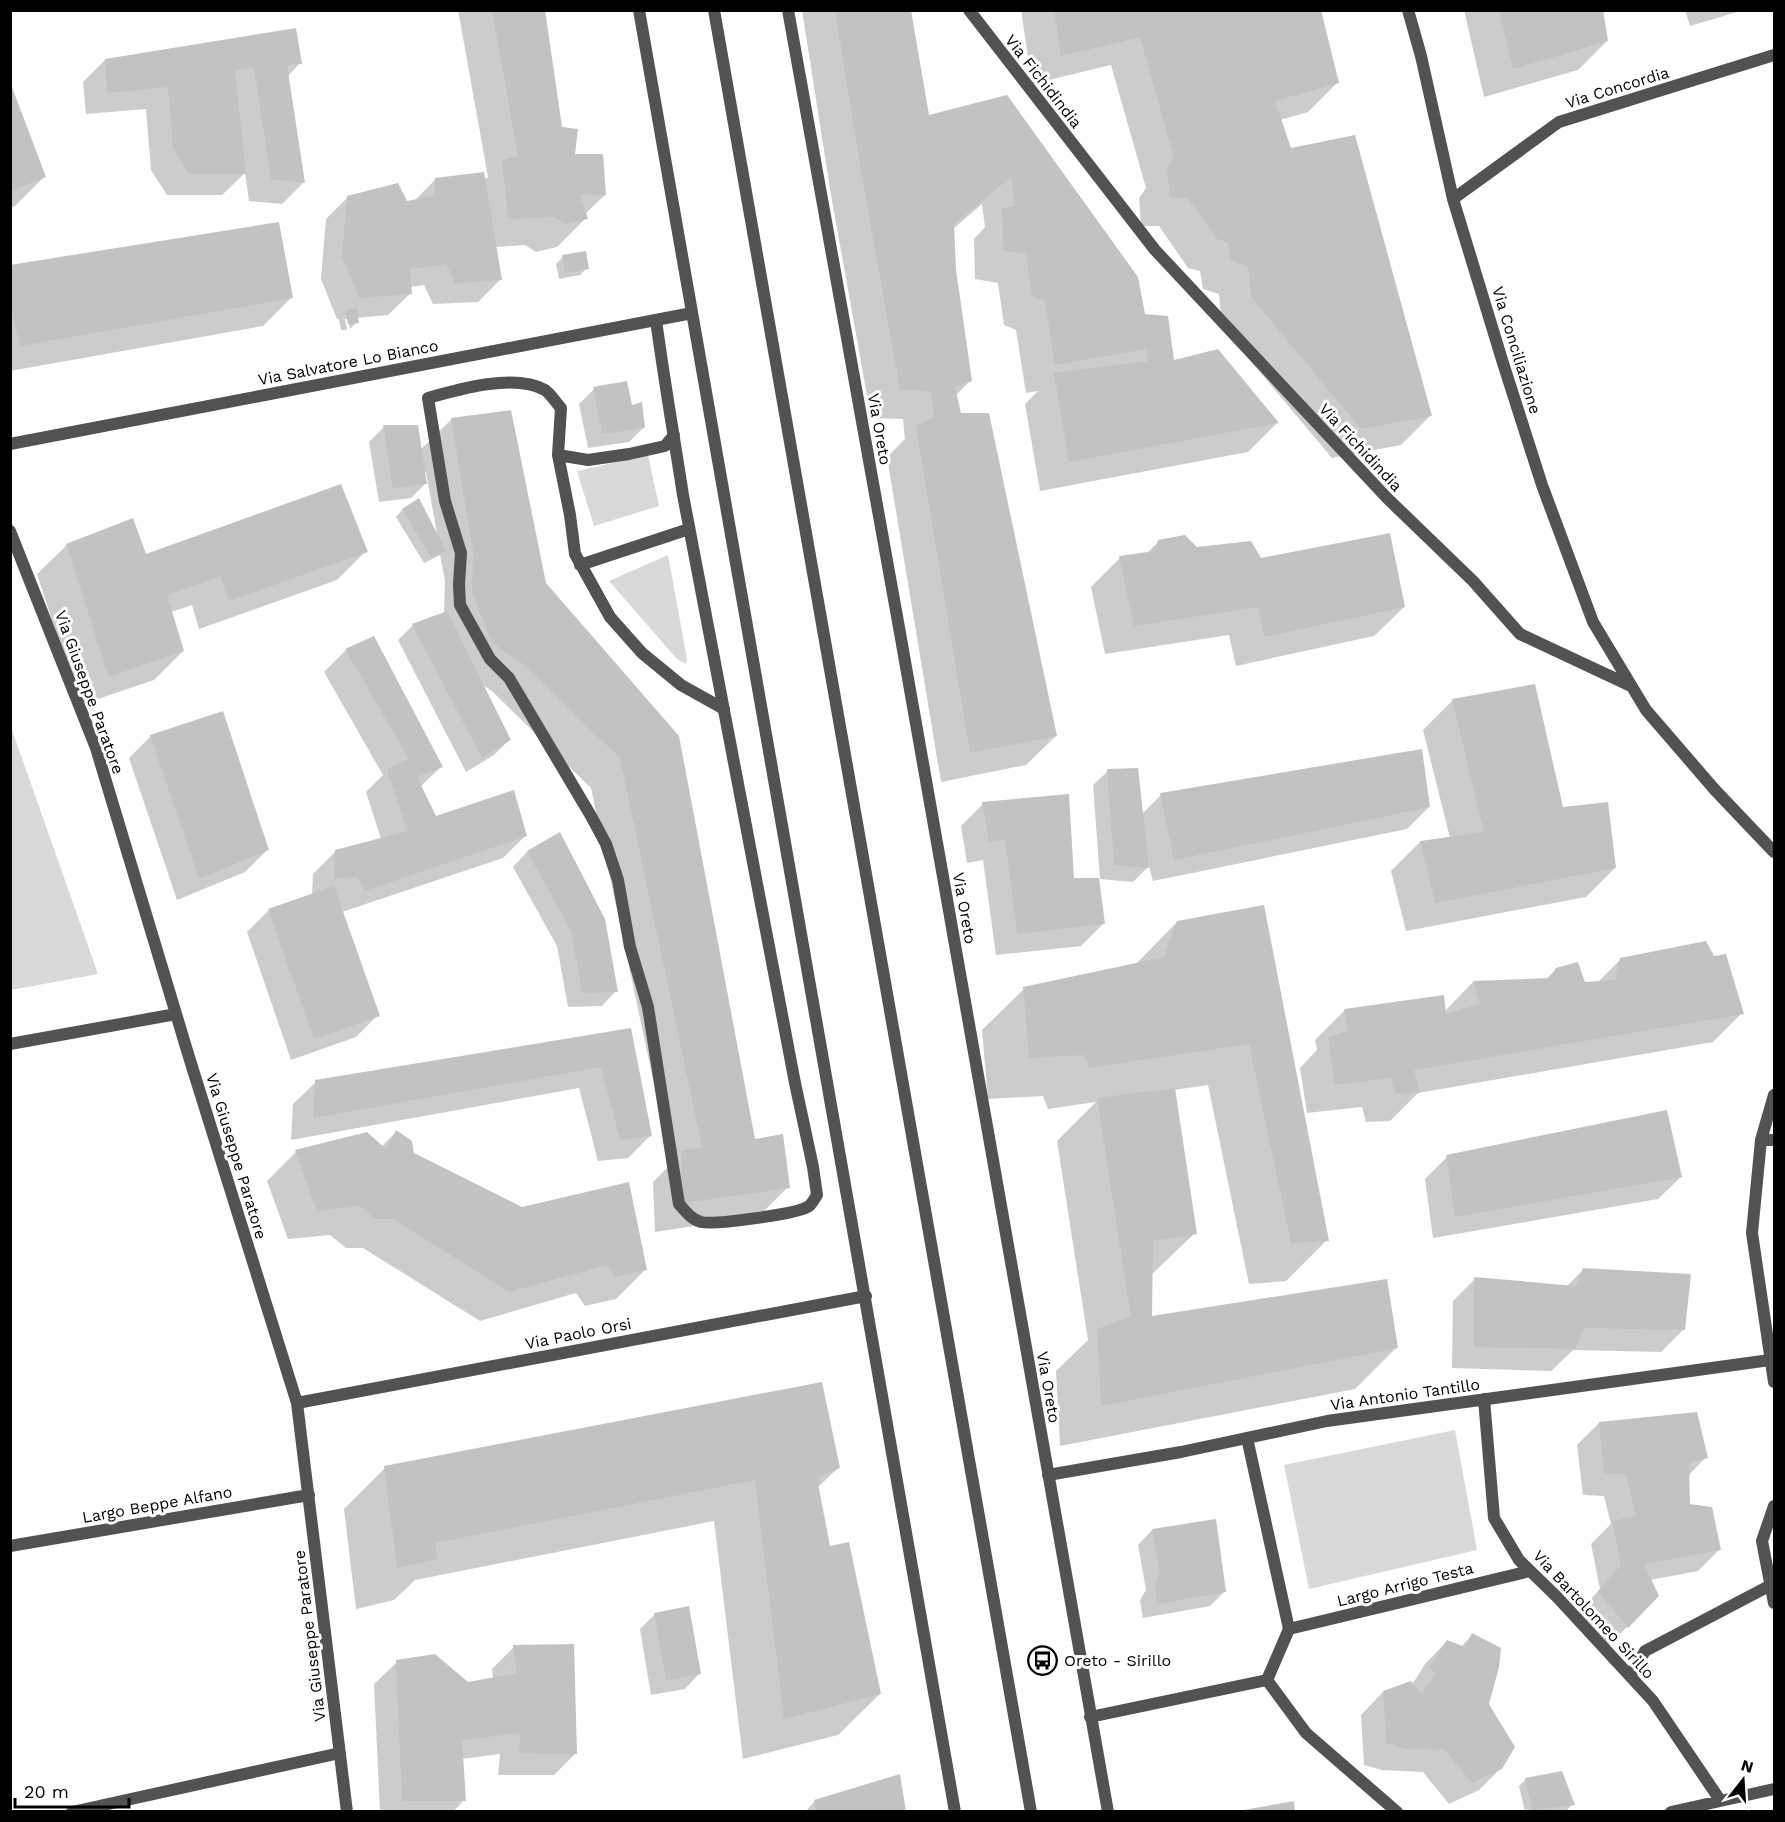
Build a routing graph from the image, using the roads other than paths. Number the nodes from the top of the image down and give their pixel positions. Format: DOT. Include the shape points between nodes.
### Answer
graph roads {
  1 [pos="639,10"];
  2 [pos="714,10"];
  3 [pos="788,10"];
  4 [pos="969,10"];
  5 [pos="1408,10"];
  6 [pos="1774,55"];
  7 [pos="1454,199"];
  8 [pos="692,313"];
  9 [pos="656,320"];
  10 [pos="674,435"];
  11 [pos="10,444"];
  12 [pos="558,455"];
  13 [pos="689,529"];
  14 [pos="10,531"];
  15 [pos="580,565"];
  16 [pos="1631,686"];
  17 [pos="724,709"];
  18 [pos="1774,852"];
  19 [pos="176,1014"];
  20 [pos="10,1044"];
  21 [pos="1774,1095"];
  22 [pos="1761,1140"];
  23 [pos="1774,1140"];
  24 [pos="866,1296"];
  25 [pos="1770,1360"];
  26 [pos="1774,1382"];
  27 [pos="1484,1399"];
  28 [pos="297,1403"];
  29 [pos="1247,1438"];
  30 [pos="1048,1475"];
  31 [pos="309,1495"];
  32 [pos="1774,1506"];
  33 [pos="10,1546"];
  34 [pos="1530,1571"];
  35 [pos="1771,1585"];
  36 [pos="1774,1603"];
  37 [pos="1289,1629"];
  38 [pos="1630,1676"];
  39 [pos="1267,1680"];
  40 [pos="1090,1717"];
  41 [pos="340,1753"];
  42 [pos="1774,1789"];
  43 [pos="1720,1800"];
  44 [pos="72,1812"];
  45 [pos="347,1812"];
  46 [pos="955,1812"];
  47 [pos="1031,1812"];
  48 [pos="1108,1812"];
  49 [pos="1397,1812"];
  50 [pos="1671,1812"];
  1 -- 8 [label="street"];
  2 -- 47 [label="street"];
  3 -- 30 [label="street, Via Oreto"];
  4 -- 16 [label="street, Via Fichidindia" via="1155,250 1386,498 1473,581 1520,634"];
  5 -- 7 [label="street, Via Conciliazione"];
  6 -- 7 [label="street, Via Concordia" via="1559,122"];
  7 -- 16 [label="street, Via Conciliazione" via="1542,485 1593,622"];
  8 -- 9 [label="street, Via Salvatore Lo Bianco"];
  8 -- 24 [label="street"];
  9 -- 10 [label="street"];
  9 -- 11 [label="street, Via Salvatore Lo Bianco"];
  10 -- 12 [label="street" via="665,446 629,454 588,460"];
  10 -- 13 [label="street"];
  12 -- 15 [label="street"];
  12 -- 17 [label="street" via="561,408 546,391 521,383 494,384 428,398 445,501 461,553 460,605 490,659 509,678 606,844 648,1007 679,1204 702,1222 780,1215 808,1207 817,1195"];
  13 -- 15 [label="street"];
  13 -- 17 [label="street"];
  14 -- 19 [label="street, Via Giuseppe Paratore" via="96,748"];
  15 -- 17 [label="street" via="610,617 642,653 681,685"];
  16 -- 18 [label="street" via="1661,728"];
  19 -- 20 [label="street"];
  19 -- 28 [label="street, Via Giuseppe Paratore"];
  21 -- 22 [label="street"];
  22 -- 23 [label="street"];
  22 -- 25 [label="street" via="1752,1233"];
  24 -- 28 [label="street, Via Paolo Orsi"];
  24 -- 46 [label="street"];
  25 -- 26 [label="street"];
  25 -- 27 [label="street, Via Antonio Tantillo"];
  27 -- 29 [label="street, Via Antonio Tantillo" via="1327,1421"];
  27 -- 34 [label="street, Via Bartolomeo Sirillo" via="1494,1518"];
  28 -- 31 [label="street, Via Giuseppe Paratore"];
  29 -- 30 [label="street, Via Antonio Tantillo"];
  29 -- 37 [label="street"];
  30 -- 40 [label="street, Via Oreto"];
  31 -- 33 [label="street, Largo Beppe Alfano"];
  31 -- 41 [label="street, Via Giuseppe Paratore"];
  32 -- 35 [label="street" via="1762,1541"];
  34 -- 37 [label="street, Largo Arrigo Testa"];
  34 -- 38 [label="street, Via Bartolomeo Sirillo"];
  35 -- 36 [label="street"];
  35 -- 38 [label="street" via="1644,1651"];
  37 -- 39 [label="street"];
  38 -- 43 [label="street, Via Bartolomeo Sirillo" via="1653,1701"];
  39 -- 40 [label="street"];
  39 -- 49 [label="street" via="1306,1733"];
  40 -- 48 [label="street, Via Oreto"];
  41 -- 44 [label="street"];
  41 -- 45 [label="street, Via Giuseppe Paratore"];
  42 -- 43 [label="street"];
  43 -- 50 [label="street"];
}
